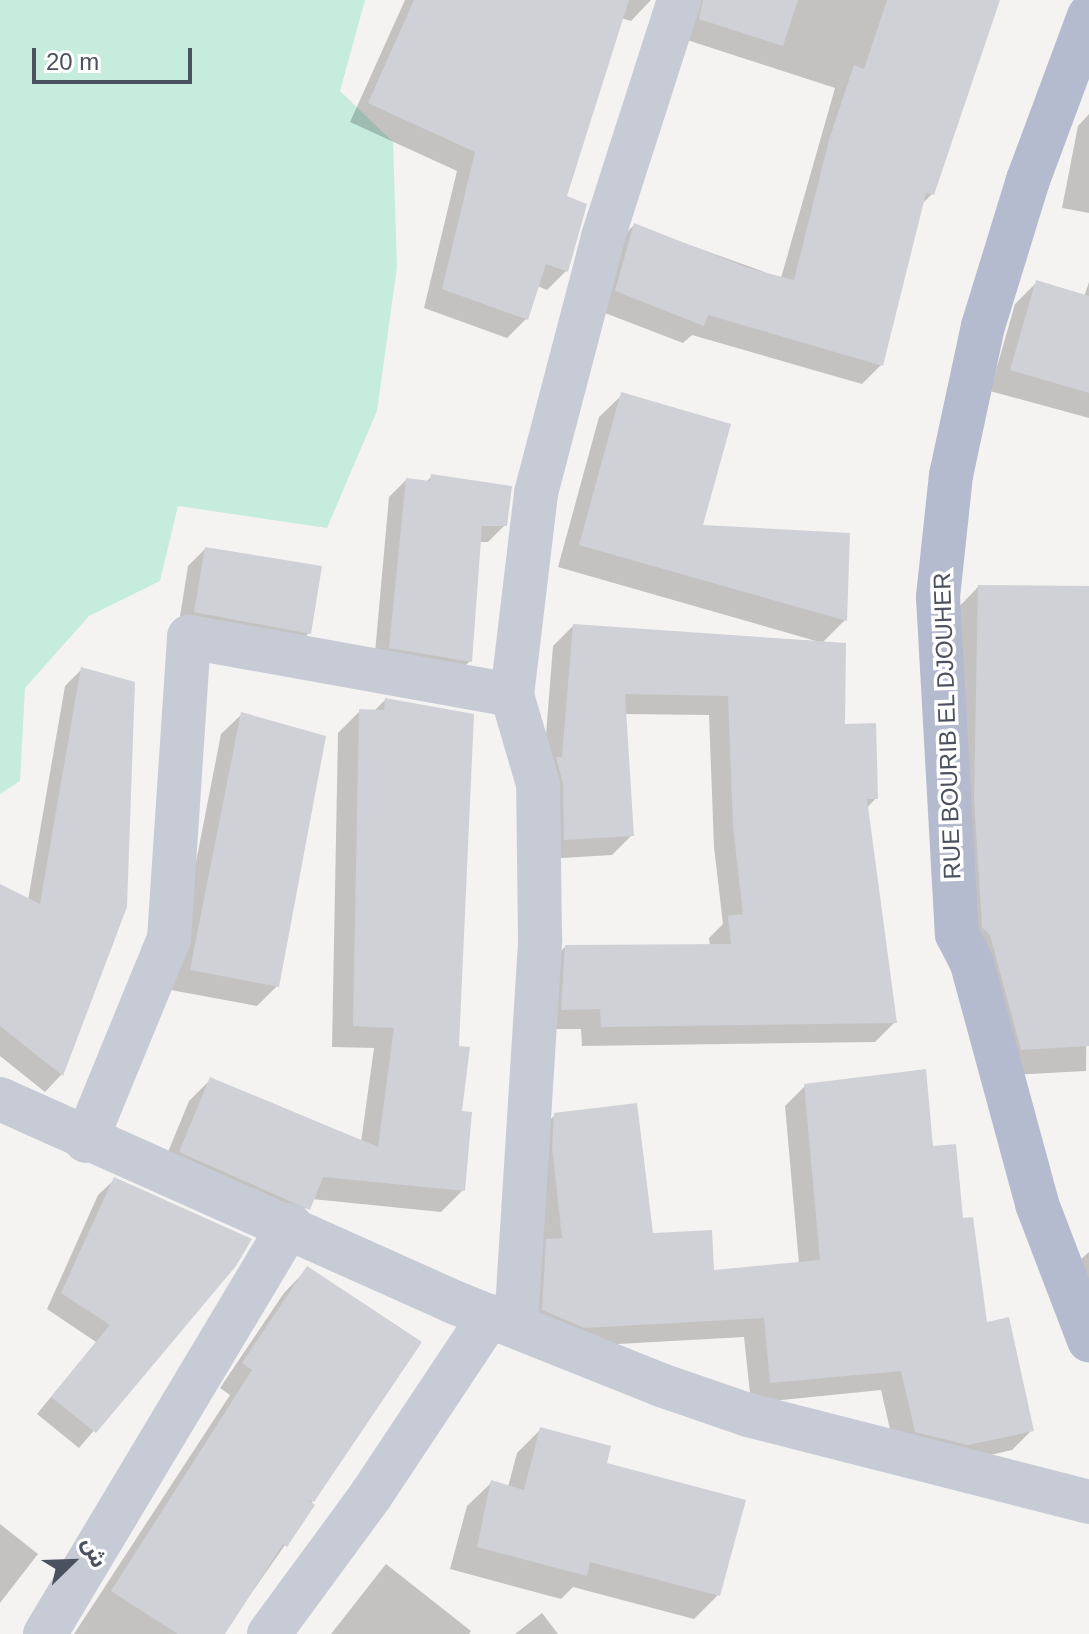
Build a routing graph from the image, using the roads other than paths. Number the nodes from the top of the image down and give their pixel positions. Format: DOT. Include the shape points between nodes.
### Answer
graph roads {
  1 [pos="679,0"];
  2 [pos="1089,16"];
  3 [pos="512,695"];
  4 [pos="0,1099"];
  5 [pos="86,1141"];
  6 [pos="290,1225"];
  7 [pos="503,1320"];
  8 [pos="1089,1340"];
  9 [pos="1089,1502"];
  10 [pos="45,1634"];
  11 [pos="269,1634"];
  1 -- 3 [label="street" via="603,237 536,493"];
  2 -- 8 [label="main road, RUE BOURIB EL DJOUHER" via="1028,180 983,326 951,475 938,597 957,934 972,964 1037,1204"];
  3 -- 5 [label="street" via="189,637 169,939"];
  3 -- 7 [label="street" via="538,784 540,939"];
  4 -- 5 [label="street"];
  5 -- 6 [label="street"];
  6 -- 7 [label="street"];
  6 -- 10 [label="street"];
  7 -- 9 [label="street" via="748,1415"];
  7 -- 11 [label="street"];
}
